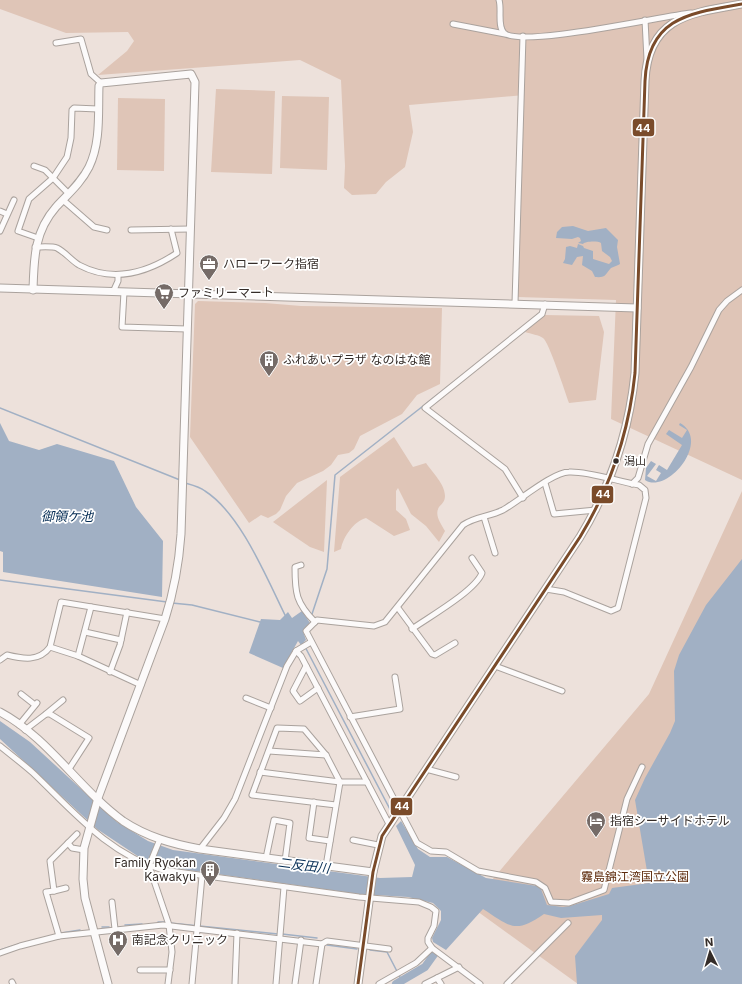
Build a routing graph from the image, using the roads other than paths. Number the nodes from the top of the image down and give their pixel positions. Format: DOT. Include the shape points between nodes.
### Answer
graph roads {
  1 [pos="499,0"];
  2 [pos="742,4"];
  3 [pos="694,13"];
  4 [pos="645,20"];
  5 [pos="453,24"];
  6 [pos="506,34"];
  7 [pos="524,36"];
  8 [pos="56,43"];
  9 [pos="647,60"];
  10 [pos="101,83"];
  11 [pos="98,109"];
  12 [pos="34,166"];
  13 [pos="53,178"];
  14 [pos="69,194"];
  15 [pos="14,200"];
  16 [pos="63,200"];
  17 [pos="0,211"];
  18 [pos="8,214"];
  19 [pos="171,229"];
  20 [pos="190,229"];
  21 [pos="107,230"];
  22 [pos="131,230"];
  23 [pos="0,231"];
  24 [pos="38,238"];
  25 [pos="35,247"];
  26 [pos="118,275"];
  27 [pos="0,288"];
  28 [pos="33,290"];
  29 [pos="742,290"];
  30 [pos="113,292"];
  31 [pos="124,292"];
  32 [pos="188,294"];
  33 [pos="515,303"];
  34 [pos="545,304"];
  35 [pos="637,308"];
  36 [pos="187,329"];
  37 [pos="610,479"];
  38 [pos="545,483"];
  39 [pos="632,484"];
  40 [pos="523,498"];
  41 [pos="596,510"];
  42 [pos="484,517"];
  43 [pos="495,553"];
  44 [pos="472,558"];
  45 [pos="301,565"];
  46 [pos="546,589"];
  47 [pos="90,607"];
  48 [pos="398,608"];
  49 [pos="127,612"];
  50 [pos="165,619"];
  51 [pos="315,622"];
  52 [pos="412,629"];
  53 [pos="85,632"];
  54 [pos="122,640"];
  55 [pos="311,642"];
  56 [pos="455,643"];
  57 [pos="50,647"];
  58 [pos="298,649"];
  59 [pos="78,656"];
  60 [pos="0,660"];
  61 [pos="306,666"];
  62 [pos="495,666"];
  63 [pos="110,672"];
  64 [pos="395,677"];
  65 [pos="141,685"];
  66 [pos="318,688"];
  67 [pos="562,691"];
  68 [pos="21,694"];
  69 [pos="246,698"];
  70 [pos="63,700"];
  71 [pos="271,708"];
  72 [pos="0,712"];
  73 [pos="46,714"];
  74 [pos="350,717"];
  75 [pos="22,727"];
  76 [pos="0,746"];
  77 [pos="269,751"];
  78 [pos="326,755"];
  79 [pos="642,767"];
  80 [pos="69,769"];
  81 [pos="426,769"];
  82 [pos="260,772"];
  83 [pos="456,777"];
  84 [pos="340,782"];
  85 [pos="367,782"];
  86 [pos="98,798"];
  87 [pos="314,802"];
  88 [pos="336,805"];
  89 [pos="399,810"];
  90 [pos="389,824"];
  91 [pos="88,828"];
  92 [pos="77,834"];
  93 [pos="160,839"];
  94 [pos="353,840"];
  95 [pos="330,842"];
  96 [pos="68,843"];
  97 [pos="378,844"];
  98 [pos="200,849"];
  99 [pos="84,850"];
  100 [pos="266,858"];
  101 [pos="285,860"];
  102 [pos="149,866"];
  103 [pos="326,866"];
  104 [pos="373,872"];
  105 [pos="202,876"];
  106 [pos="284,887"];
  107 [pos="66,888"];
  108 [pos="54,891"];
  109 [pos="370,897"];
  110 [pos="112,902"];
  111 [pos="169,923"];
  112 [pos="568,923"];
  113 [pos="197,926"];
  114 [pos="115,929"];
  115 [pos="94,931"];
  116 [pos="237,933"];
  117 [pos="280,935"];
  118 [pos="59,936"];
  119 [pos="301,940"];
  120 [pos="322,944"];
  121 [pos="364,946"];
  122 [pos="389,948"];
  123 [pos="432,948"];
  124 [pos="0,953"];
  125 [pos="459,967"];
  126 [pos="140,970"];
  127 [pos="170,970"];
  128 [pos="437,978"];
  129 [pos="108,984"];
  130 [pos="168,984"];
  131 [pos="192,984"];
  132 [pos="234,984"];
  133 [pos="276,984"];
  134 [pos="295,984"];
  135 [pos="316,984"];
  136 [pos="358,984"];
  137 [pos="380,984"];
  138 [pos="425,984"];
  139 [pos="441,984"];
  140 [pos="480,984"];
  141 [pos="507,984"];
  1 -- 6 [label="street" via="501,27"];
  2 -- 3 [label="main road"];
  3 -- 4 [label="street"];
  3 -- 9 [label="main road" via="680,18 666,28 654,44"];
  4 -- 7 [label="street" via="564,35"];
  4 -- 9 [label="street"];
  5 -- 6 [label="street"];
  6 -- 7 [label="street"];
  7 -- 33 [label="street"];
  8 -- 10 [label="street" via="81,39 92,74"];
  9 -- 35 [label="main road"];
  10 -- 11 [label="street"];
  10 -- 20 [label="street" via="186,74 193,77 195,82"];
  11 -- 13 [label="street" via="72,110 70,148 63,165"];
  11 -- 14 [label="street" via="97,139 93,158 84,177"];
  12 -- 13 [label="street" via="45,170"];
  13 -- 14 [label="street"];
  13 -- 24 [label="street" via="29,199 18,231"];
  14 -- 16 [label="street"];
  15 -- 18 [label="street"];
  16 -- 21 [label="street" via="94,227"];
  16 -- 24 [label="street" via="45,222"];
  17 -- 18 [label="street"];
  18 -- 23 [label="street"];
  19 -- 20 [label="street"];
  19 -- 22 [label="street"];
  19 -- 26 [label="street" via="177,253 144,271"];
  20 -- 32 [label="street"];
  24 -- 25 [label="street"];
  25 -- 26 [label="street" via="56,248 88,270"];
  25 -- 28 [label="street"];
  26 -- 30 [label="street"];
  27 -- 28 [label="street"];
  28 -- 30 [label="street"];
  29 -- 39 [label="street" via="718,310 691,367 648,444 638,478"];
  30 -- 31 [label="street"];
  31 -- 32 [label="street"];
  31 -- 36 [label="street" via="122,327"];
  32 -- 33 [label="street"];
  32 -- 36 [label="street"];
  33 -- 34 [label="street"];
  34 -- 35 [label="street"];
  34 -- 40 [label="street" via="542,314 425,408 505,469"];
  35 -- 37 [label="main road" via="635,373 630,407"];
  36 -- 50 [label="street" via="180,548 172,597"];
  37 -- 38 [label="street" via="570,472 557,475"];
  37 -- 39 [label="street"];
  37 -- 41 [label="main road"];
  38 -- 40 [label="street"];
  38 -- 41 [label="street" via="554,514"];
  39 -- 46 [label="street" via="639,485 645,490 646,495 618,608 611,610 564,592"];
  40 -- 42 [label="street" via="503,510"];
  41 -- 46 [label="main road"];
  42 -- 43 [label="street"];
  42 -- 48 [label="street" via="473,518 463,525"];
  44 -- 52 [label="street" via="482,573 480,579"];
  45 -- 51 [label="street" via="295,567 297,598 303,610"];
  46 -- 62 [label="main road"];
  47 -- 49 [label="street"];
  47 -- 53 [label="street"];
  47 -- 57 [label="street" via="61,602"];
  48 -- 51 [label="street" via="380,625 351,625 324,620"];
  48 -- 52 [label="street"];
  49 -- 50 [label="street"];
  49 -- 54 [label="street"];
  50 -- 65 [label="street"];
  51 -- 55 [label="street" via="306,632"];
  52 -- 56 [label="street" via="435,655"];
  53 -- 54 [label="street"];
  53 -- 59 [label="street"];
  54 -- 63 [label="street"];
  55 -- 58 [label="street"];
  55 -- 74 [label="street"];
  57 -- 59 [label="street"];
  57 -- 60 [label="street" via="32,659 7,654"];
  58 -- 61 [label="street"];
  58 -- 71 [label="street" via="287,666"];
  59 -- 63 [label="street"];
  61 -- 66 [label="street"];
  61 -- 66 [label="street" via="293,691 300,701"];
  62 -- 67 [label="street"];
  62 -- 81 [label="main road"];
  63 -- 65 [label="street"];
  64 -- 74 [label="street" via="400,709"];
  65 -- 86 [label="street"];
  66 -- 85 [label="street"];
  68 -- 75 [label="street" via="36,704"];
  69 -- 71 [label="street"];
  70 -- 73 [label="street"];
  71 -- 98 [label="street" via="235,799"];
  72 -- 75 [label="street"];
  73 -- 75 [label="street"];
  73 -- 80 [label="street" via="89,738"];
  74 -- 89 [label="street"];
  75 -- 80 [label="street"];
  76 -- 91 [label="street" via="32,772"];
  77 -- 78 [label="street"];
  77 -- 78 [label="street" via="278,728 304,729"];
  77 -- 82 [label="street"];
  78 -- 84 [label="street"];
  79 -- 89 [label="street" via="627,799 604,890 600,894 569,903 551,902 545,888 536,882 478,871 446,852 431,851 422,847 417,843"];
  80 -- 86 [label="street"];
  81 -- 83 [label="street"];
  81 -- 89 [label="main road"];
  82 -- 84 [label="street"];
  82 -- 87 [label="street" via="252,795"];
  84 -- 85 [label="street"];
  84 -- 88 [label="street"];
  85 -- 90 [label="street"];
  86 -- 91 [label="street"];
  86 -- 93 [label="street" via="124,821"];
  87 -- 88 [label="street"];
  87 -- 95 [label="street" via="309,838"];
  88 -- 95 [label="street"];
  89 -- 90 [label="main road"];
  90 -- 97 [label="main road"];
  91 -- 99 [label="street"];
  91 -- 102 [label="street" via="120,851"];
  92 -- 96 [label="street"];
  93 -- 98 [label="street"];
  93 -- 102 [label="street"];
  94 -- 97 [label="street"];
  95 -- 103 [label="street"];
  96 -- 99 [label="street" via="72,848"];
  96 -- 108 [label="street" via="50,861"];
  97 -- 104 [label="main road"];
  98 -- 100 [label="street"];
  99 -- 115 [label="street" via="85,898"];
  100 -- 101 [label="street"];
  100 -- 101 [label="street" via="274,820 290,823"];
  101 -- 103 [label="street"];
  102 -- 105 [label="street"];
  102 -- 111 [label="street"];
  103 -- 104 [label="street"];
  104 -- 109 [label="main road"];
  105 -- 106 [label="street"];
  105 -- 113 [label="street"];
  106 -- 109 [label="street"];
  106 -- 117 [label="street"];
  107 -- 108 [label="street"];
  108 -- 118 [label="street" via="46,892"];
  109 -- 121 [label="main road"];
  109 -- 123 [label="street" via="419,902 434,909 434,926 428,938"];
  110 -- 114 [label="street"];
  111 -- 113 [label="street"];
  111 -- 114 [label="street"];
  111 -- 127 [label="street" via="172,952"];
  112 -- 141 [label="street"];
  113 -- 116 [label="street"];
  113 -- 131 [label="street"];
  114 -- 115 [label="street"];
  115 -- 118 [label="street"];
  115 -- 129 [label="street"];
  116 -- 117 [label="street"];
  116 -- 132 [label="street"];
  117 -- 119 [label="street"];
  117 -- 133 [label="street"];
  118 -- 124 [label="street"];
  119 -- 120 [label="street"];
  119 -- 134 [label="street"];
  120 -- 121 [label="street" via="327,941"];
  120 -- 135 [label="street"];
  121 -- 122 [label="street"];
  121 -- 136 [label="main road"];
  123 -- 125 [label="street"];
  123 -- 137 [label="street" via="424,958"];
  125 -- 128 [label="street"];
  125 -- 140 [label="street"];
  126 -- 127 [label="street"];
  127 -- 130 [label="street"];
  128 -- 138 [label="street"];
  128 -- 139 [label="street"];
}
